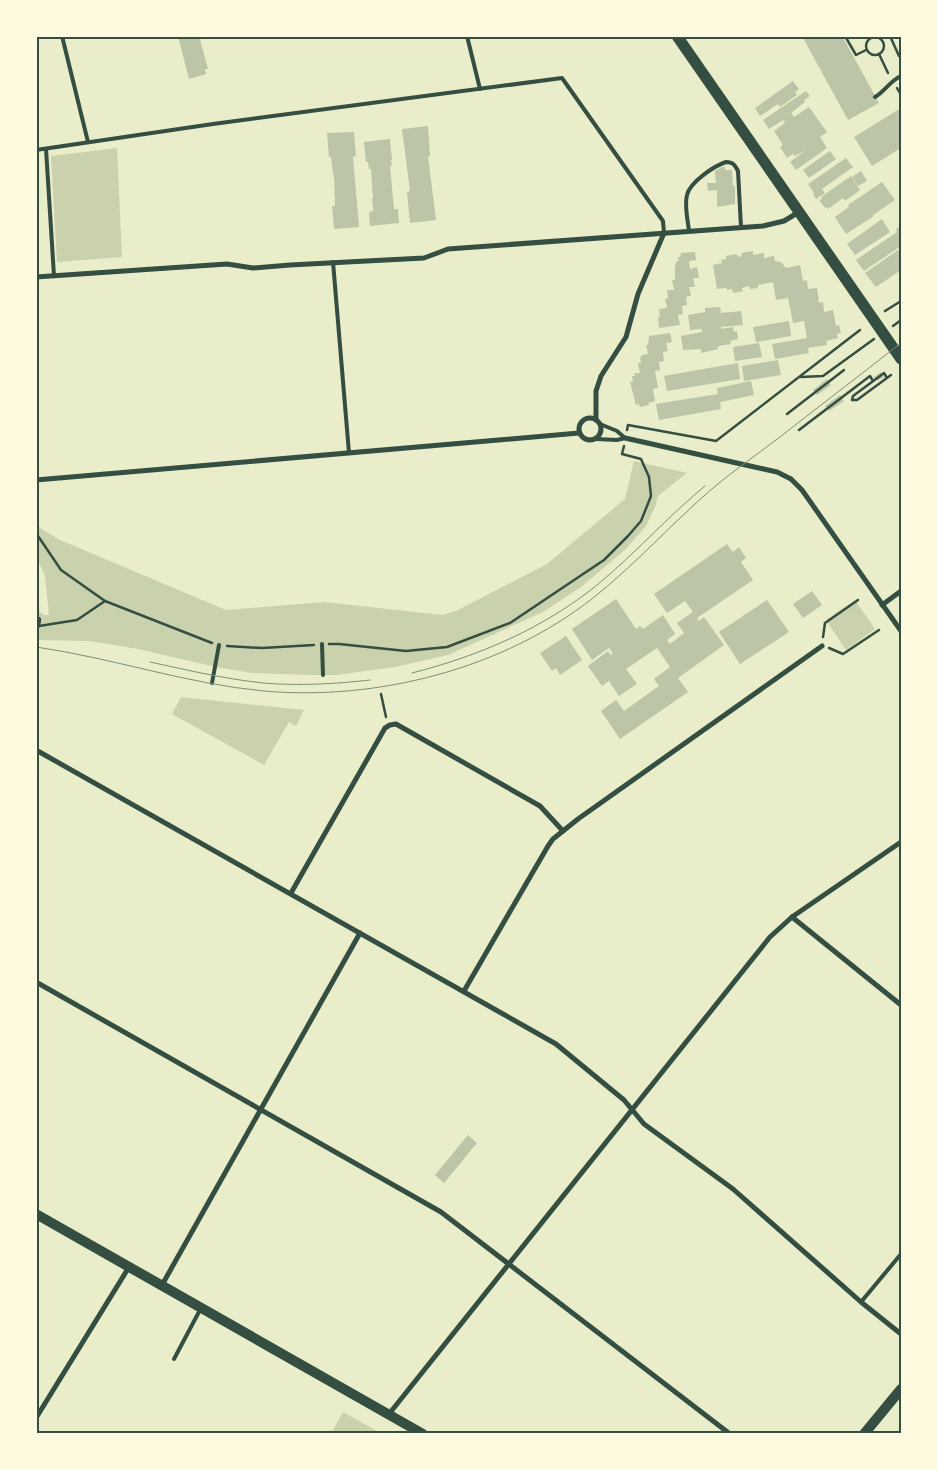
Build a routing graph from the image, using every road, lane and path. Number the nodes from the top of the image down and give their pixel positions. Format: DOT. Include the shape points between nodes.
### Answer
graph roads {
  1 [pos="62,36"];
  2 [pos="467,36"];
  3 [pos="677,36"];
  4 [pos="845,36"];
  5 [pos="890,37"];
  6 [pos="883,42"];
  7 [pos="866,50"];
  8 [pos="879,54"];
  9 [pos="899,56"];
  10 [pos="888,73"];
  11 [pos="901,76"];
  12 [pos="896,88"];
  13 [pos="480,89"];
  14 [pos="901,95"];
  15 [pos="876,97"];
  16 [pos="88,142"];
  17 [pos="46,148"];
  18 [pos="36,150"];
  19 [pos="800,212"];
  20 [pos="740,227"];
  21 [pos="689,231"];
  22 [pos="664,233"];
  23 [pos="333,262"];
  24 [pos="54,276"];
  25 [pos="36,278"];
  26 [pos="901,301"];
  27 [pos="885,311"];
  28 [pos="901,320"];
  29 [pos="893,326"];
  30 [pos="860,330"];
  31 [pos="877,337"];
  32 [pos="901,359"];
  33 [pos="844,370"];
  34 [pos="891,376"];
  35 [pos="800,377"];
  36 [pos="887,378"];
  37 [pos="873,380"];
  38 [pos="787,414"];
  39 [pos="598,422"];
  40 [pos="628,428"];
  41 [pos="798,430"];
  42 [pos="579,433"];
  43 [pos="625,438"];
  44 [pos="596,439"];
  45 [pos="623,450"];
  46 [pos="349,453"];
  47 [pos="36,480"];
  48 [pos="36,532"];
  49 [pos="901,591"];
  50 [pos="858,600"];
  51 [pos="105,601"];
  52 [pos="882,605"];
  53 [pos="36,616"];
  54 [pos="39,626"];
  55 [pos="36,630"];
  56 [pos="879,630"];
  57 [pos="901,631"];
  58 [pos="322,644"];
  59 [pos="218,645"];
  60 [pos="822,646"];
  61 [pos="323,675"];
  62 [pos="212,683"];
  63 [pos="381,694"];
  64 [pos="388,726"];
  65 [pos="36,750"];
  66 [pos="563,830"];
  67 [pos="901,842"];
  68 [pos="291,893"];
  69 [pos="792,917"];
  70 [pos="360,933"];
  71 [pos="36,982"];
  72 [pos="464,991"];
  73 [pos="901,1005"];
  74 [pos="261,1110"];
  75 [pos="631,1110"];
  76 [pos="36,1214"];
  77 [pos="901,1254"];
  78 [pos="508,1264"];
  79 [pos="129,1266"];
  80 [pos="161,1286"];
  81 [pos="861,1302"];
  82 [pos="201,1308"];
  83 [pos="901,1334"];
  84 [pos="174,1359"];
  85 [pos="901,1388"];
  86 [pos="389,1414"];
  87 [pos="36,1418"];
  88 [pos="423,1434"];
  89 [pos="730,1434"];
  90 [pos="864,1434"];
  1 -- 16 [label="lane"];
  2 -- 13 [label="lane"];
  3 -- 19 [label="highway"];
  4 -- 7 [label="path" via="856,56"];
  5 -- 6 [label="path"];
  5 -- 9 [label="path"];
  6 -- 7 [label="path" via="871,37"];
  6 -- 8 [label="path" via="884,50"];
  7 -- 8 [label="path" via="873,55"];
  8 -- 10 [label="path"];
  11 -- 15 [label="lane" via="892,80"];
  12 -- 14 [label="path"];
  13 -- 16 [label="lane"];
  13 -- 22 [label="lane" via="562,78 663,220"];
  16 -- 17 [label="lane"];
  17 -- 18 [label="lane"];
  17 -- 24 [label="lane"];
  19 -- 20 [label="street" via="784,221"];
  19 -- 32 [label="highway"];
  20 -- 21 [label="street"];
  20 -- 21 [label="lane" via="738,171 731,162 721,164 697,180 689,190 686,197"];
  21 -- 22 [label="street"];
  22 -- 23 [label="street" via="448,249 424,258"];
  22 -- 39 [label="street" via="638,294 626,337 601,376 596,391"];
  23 -- 24 [label="street" via="253,268 227,264"];
  23 -- 46 [label="lane"];
  24 -- 25 [label="street"];
  26 -- 27 [label="path"];
  28 -- 29 [label="path"];
  30 -- 35 [label="path"];
  31 -- 35 [label="path" via="823,376"];
  33 -- 38 [label="path"];
  34 -- 36 [label="path"];
  35 -- 40 [label="path" via="716,441 628,425"];
  36 -- 37 [label="path" via="884,373"];
  36 -- 37 [label="path" via="857,400 852,400"];
  37 -- 41 [label="path" via="870,376"];
  39 -- 42 [label="street" via="589,418 583,420"];
  39 -- 43 [label="lane"];
  39 -- 44 [label="street" via="601,433"];
  42 -- 44 [label="street" via="586,440"];
  42 -- 46 [label="street"];
  43 -- 44 [label="lane"];
  43 -- 52 [label="street" via="784,475 797,484"];
  45 -- 58 [label="path" via="622,454 641,459 649,477 651,496 641,521 604,560 510,623 447,647 406,651"];
  46 -- 47 [label="street"];
  48 -- 51 [label="path" via="61,570"];
  49 -- 52 [label="street"];
  50 -- 60 [label="path" via="825,623"];
  51 -- 54 [label="path" via="77,620"];
  51 -- 59 [label="path"];
  52 -- 57 [label="street"];
  53 -- 54 [label="path" via="40,619"];
  54 -- 55 [label="path"];
  56 -- 60 [label="path" via="843,654"];
  58 -- 59 [label="path" via="262,648"];
  58 -- 61 [label="lane"];
  59 -- 62 [label="lane"];
  60 -- 66 [label="street"];
  63 -- 64 [label="path"];
  64 -- 66 [label="street" via="396,724 540,806"];
  64 -- 68 [label="street"];
  65 -- 68 [label="street"];
  66 -- 72 [label="street" via="548,846"];
  67 -- 69 [label="street"];
  68 -- 70 [label="street"];
  69 -- 73 [label="street"];
  69 -- 75 [label="street" via="749,962"];
  70 -- 72 [label="street"];
  70 -- 74 [label="street"];
  71 -- 74 [label="street"];
  72 -- 75 [label="street" via="556,1044 624,1100"];
  74 -- 78 [label="street" via="441,1212"];
  74 -- 80 [label="street"];
  75 -- 78 [label="street"];
  75 -- 81 [label="street" via="644,1124 733,1189"];
  76 -- 79 [label="main road"];
  77 -- 81 [label="lane"];
  78 -- 86 [label="street"];
  78 -- 89 [label="street"];
  79 -- 80 [label="main road"];
  79 -- 87 [label="street"];
  80 -- 82 [label="main road"];
  81 -- 83 [label="street"];
  82 -- 84 [label="lane"];
  82 -- 86 [label="main road"];
  85 -- 90 [label="main road"];
  86 -- 88 [label="main road"];
}
